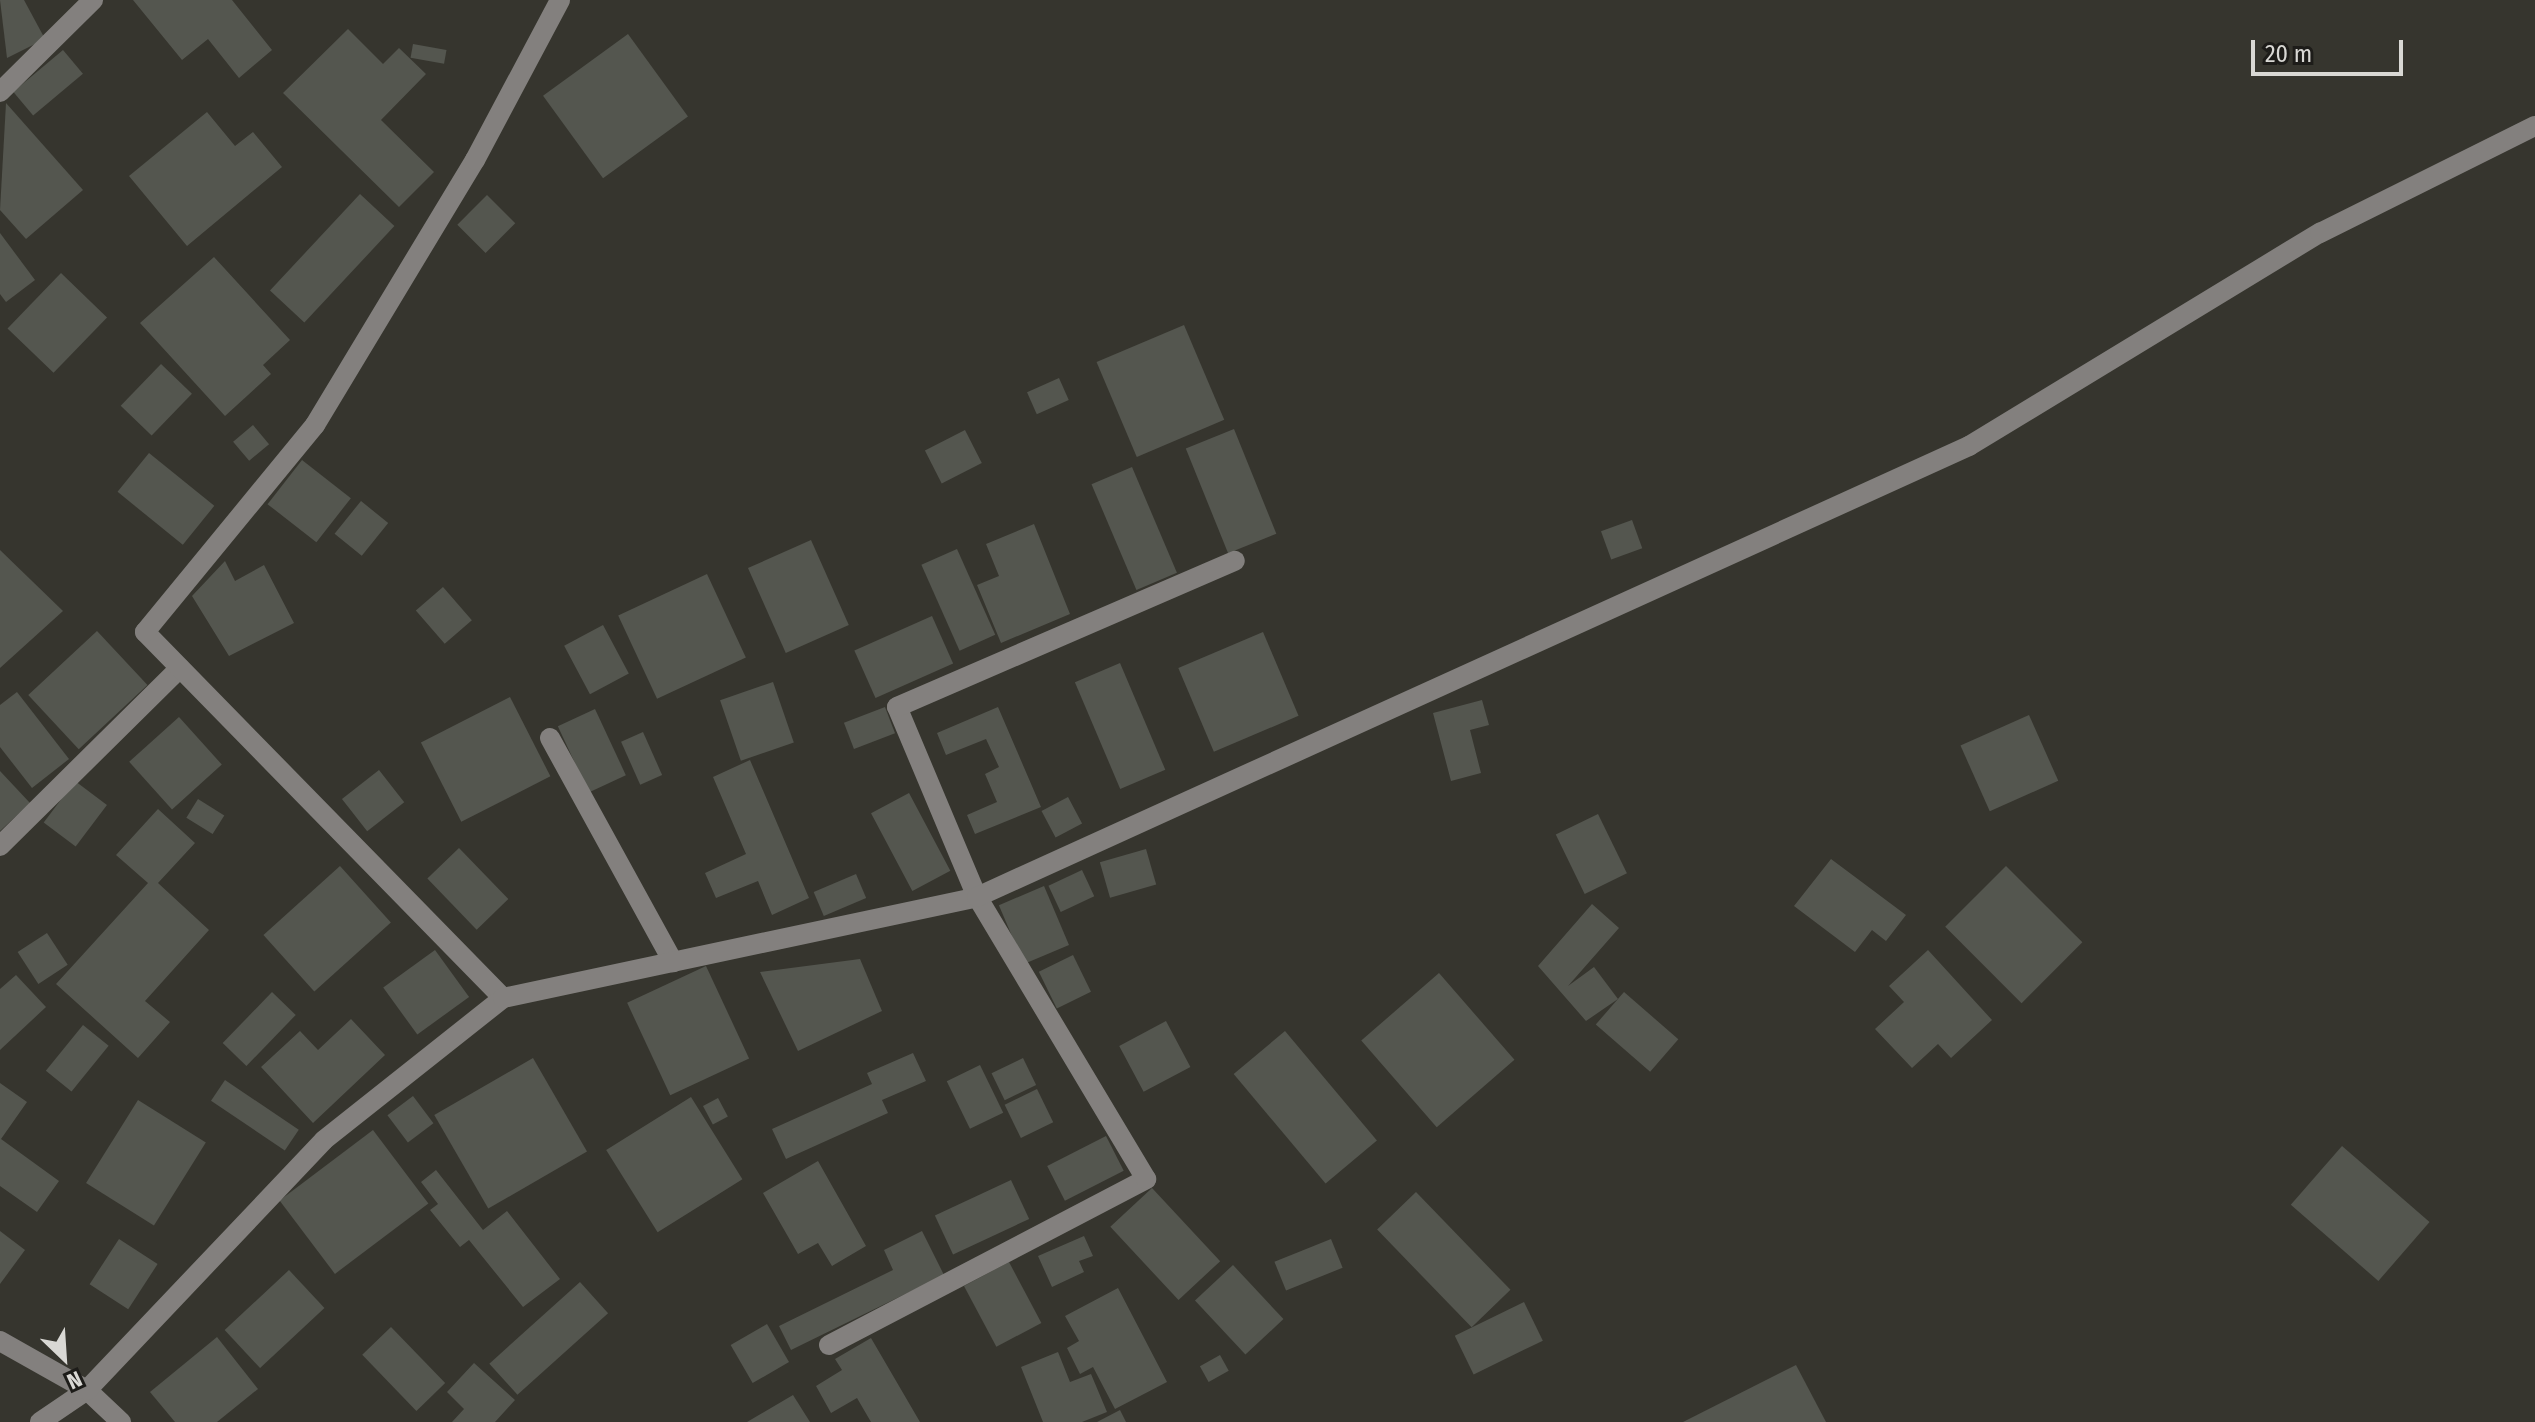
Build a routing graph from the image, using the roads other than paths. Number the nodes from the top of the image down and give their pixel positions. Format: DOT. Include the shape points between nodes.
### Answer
graph roads {
  1 [pos="93,0"];
  2 [pos="560,0"];
  3 [pos="0,92"];
  4 [pos="2535,126"];
  5 [pos="1235,561"];
  6 [pos="180,668"];
  7 [pos="550,738"];
  8 [pos="0,846"];
  9 [pos="977,897"];
  10 [pos="673,962"];
  11 [pos="503,998"];
  12 [pos="0,1341"];
  13 [pos="829,1345"];
  14 [pos="87,1390"];
  15 [pos="40,1422"];
  16 [pos="121,1422"];
  1 -- 3 [label="street"];
  2 -- 6 [label="street" via="475,160 315,425 145,632"];
  4 -- 9 [label="street" via="2320,233 1969,446"];
  5 -- 9 [label="street" via="897,707"];
  6 -- 8 [label="street"];
  6 -- 11 [label="street"];
  7 -- 10 [label="street"];
  9 -- 10 [label="street"];
  9 -- 13 [label="street" via="1146,1179"];
  10 -- 11 [label="street"];
  11 -- 14 [label="street" via="324,1140"];
  12 -- 14 [label="street"];
  14 -- 15 [label="street"];
  14 -- 16 [label="street"];
}
